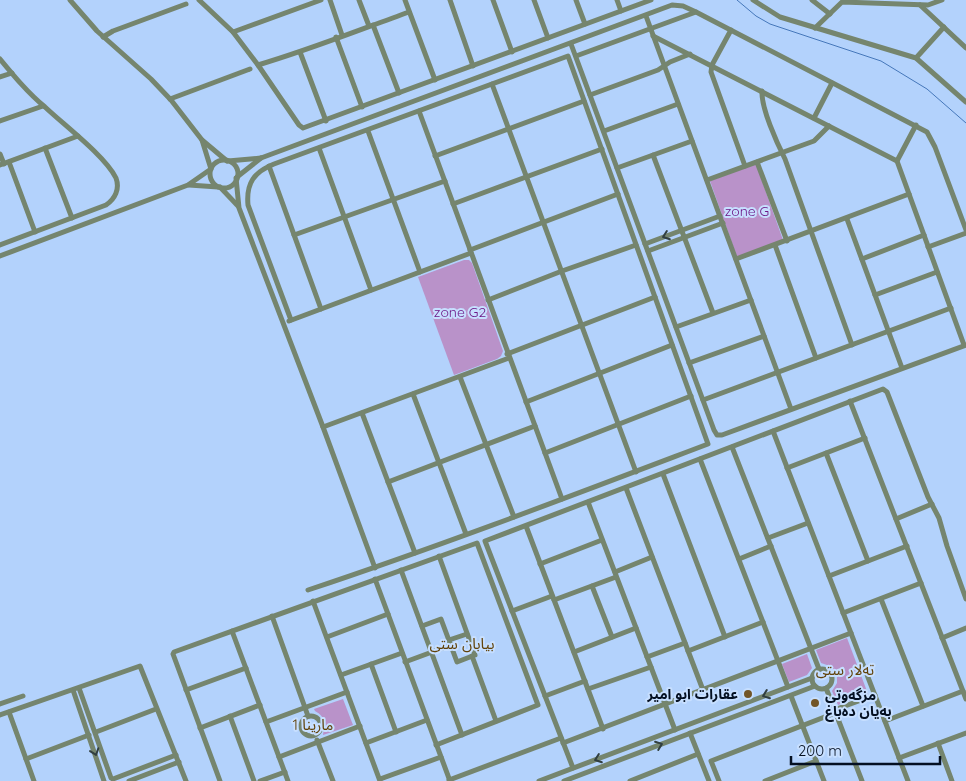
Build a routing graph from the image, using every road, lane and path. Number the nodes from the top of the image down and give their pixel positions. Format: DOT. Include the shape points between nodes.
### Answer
graph roads {
  1 [pos="70,0"];
  2 [pos="199,0"];
  3 [pos="321,0"];
  4 [pos="330,0"];
  5 [pos="359,0"];
  6 [pos="405,0"];
  7 [pos="450,0"];
  8 [pos="493,0"];
  9 [pos="534,0"];
  10 [pos="576,0"];
  11 [pos="617,0"];
  12 [pos="651,0"];
  13 [pos="753,0"];
  14 [pos="812,0"];
  15 [pos="942,0"];
  16 [pos="874,2"];
  17 [pos="186,4"];
  18 [pos="920,5"];
  19 [pos="621,11"];
  20 [pos="409,12"];
  21 [pos="696,12"];
  22 [pos="830,14"];
  23 [pos="646,16"];
  24 [pos="585,24"];
  25 [pos="371,25"];
  26 [pos="944,27"];
  27 [pos="815,28"];
  28 [pos="651,29"];
  29 [pos="731,30"];
  30 [pos="233,32"];
  31 [pos="339,36"];
  32 [pos="654,36"];
  33 [pos="103,37"];
  34 [pos="548,38"];
  35 [pos="571,44"];
  36 [pos="966,48"];
  37 [pos="300,52"];
  38 [pos="512,52"];
  39 [pos="690,54"];
  40 [pos="576,56"];
  41 [pos="916,58"];
  42 [pos="0,59"];
  43 [pos="258,64"];
  44 [pos="712,65"];
  45 [pos="473,66"];
  46 [pos="664,66"];
  47 [pos="250,69"];
  48 [pos="12,73"];
  49 [pos="0,78"];
  50 [pos="435,80"];
  51 [pos="832,83"];
  52 [pos="492,84"];
  53 [pos="762,91"];
  54 [pos="399,93"];
  55 [pos="590,95"];
  56 [pos="170,99"];
  57 [pos="584,101"];
  58 [pos="966,102"];
  59 [pos="678,104"];
  60 [pos="43,106"];
  61 [pos="362,107"];
  62 [pos="419,111"];
  63 [pos="814,118"];
  64 [pos="0,121"];
  65 [pos="326,121"];
  66 [pos="916,125"];
  67 [pos="830,126"];
  68 [pos="510,128"];
  69 [pos="368,131"];
  70 [pos="604,132"];
  71 [pos="78,136"];
  72 [pos="202,140"];
  73 [pos="692,140"];
  74 [pos="46,148"];
  75 [pos="319,148"];
  76 [pos="602,149"];
  77 [pos="782,153"];
  78 [pos="0,154"];
  79 [pos="653,155"];
  80 [pos="435,156"];
  81 [pos="261,158"];
  82 [pos="228,161"];
  83 [pos="897,161"];
  84 [pos="757,162"];
  85 [pos="4,164"];
  86 [pos="269,166"];
  87 [pos="745,166"];
  88 [pos="617,168"];
  89 [pos="211,169"];
  90 [pos="528,176"];
  91 [pos="236,178"];
  92 [pos="707,180"];
  93 [pos="445,181"];
  94 [pos="188,185"];
  95 [pos="220,187"];
  96 [pos="618,194"];
  97 [pos="909,194"];
  98 [pos="393,200"];
  99 [pos="453,204"];
  100 [pos="239,208"];
  101 [pos="720,216"];
  102 [pos="344,217"];
  103 [pos="72,218"];
  104 [pos="847,218"];
  105 [pos="544,221"];
  106 [pos="722,224"];
  107 [pos="681,230"];
  108 [pos="35,232"];
  109 [pos="811,232"];
  110 [pos="966,232"];
  111 [pos="294,235"];
  112 [pos="924,235"];
  113 [pos="684,238"];
  114 [pos="787,241"];
  115 [pos="645,244"];
  116 [pos="0,245"];
  117 [pos="636,245"];
  118 [pos="775,245"];
  119 [pos="928,247"];
  120 [pos="470,251"];
  121 [pos="648,251"];
  122 [pos="0,256"];
  123 [pos="736,259"];
  124 [pos="862,259"];
  125 [pos="562,271"];
  126 [pos="420,272"];
  127 [pos="937,272"];
  128 [pos="371,290"];
  129 [pos="875,295"];
  130 [pos="655,297"];
  131 [pos="488,300"];
  132 [pos="751,300"];
  133 [pos="951,308"];
  134 [pos="321,309"];
  135 [pos="713,314"];
  136 [pos="291,320"];
  137 [pos="283,323"];
  138 [pos="582,325"];
  139 [pos="676,327"];
  140 [pos="889,331"];
  141 [pos="764,336"];
  142 [pos="672,345"];
  143 [pos="852,345"];
  144 [pos="965,345"];
  145 [pos="508,356"];
  146 [pos="816,358"];
  147 [pos="690,364"];
  148 [pos="902,368"];
  149 [pos="778,372"];
  150 [pos="600,374"];
  151 [pos="460,377"];
  152 [pos="412,394"];
  153 [pos="692,396"];
  154 [pos="703,400"];
  155 [pos="850,401"];
  156 [pos="526,402"];
  157 [pos="791,409"];
  158 [pos="362,413"];
  159 [pos="619,424"];
  160 [pos="535,426"];
  161 [pos="323,427"];
  162 [pos="773,431"];
  163 [pos="865,438"];
  164 [pos="486,444"];
  165 [pos="732,447"];
  166 [pos="546,452"];
  167 [pos="826,453"];
  168 [pos="700,459"];
  169 [pos="439,463"];
  170 [pos="787,468"];
  171 [pos="636,472"];
  172 [pos="663,474"];
  173 [pos="388,482"];
  174 [pos="626,488"];
  175 [pos="562,499"];
  176 [pos="588,502"];
  177 [pos="932,504"];
  178 [pos="514,517"];
  179 [pos="896,519"];
  180 [pos="808,523"];
  181 [pos="526,526"];
  182 [pos="466,534"];
  183 [pos="768,538"];
  184 [pos="602,540"];
  185 [pos="771,546"];
  186 [pos="907,546"];
  187 [pos="415,553"];
  188 [pos="439,556"];
  189 [pos="652,557"];
  190 [pos="739,559"];
  191 [pos="868,562"];
  192 [pos="540,564"];
  193 [pos="374,568"];
  194 [pos="400,570"];
  195 [pos="615,574"];
  196 [pos="829,576"];
  197 [pos="375,579"];
  198 [pos="921,583"];
  199 [pos="592,586"];
  200 [pos="308,590"];
  201 [pos="553,598"];
  202 [pos="882,599"];
  203 [pos="966,599"];
  204 [pos="313,601"];
  205 [pos="512,611"];
  206 [pos="388,614"];
  207 [pos="843,614"];
  208 [pos="272,616"];
  209 [pos="763,622"];
  210 [pos="422,626"];
  211 [pos="636,628"];
  212 [pos="966,628"];
  213 [pos="232,630"];
  214 [pos="851,633"];
  215 [pos="467,634"];
  216 [pos="327,637"];
  217 [pos="612,637"];
  218 [pos="725,637"];
  219 [pos="942,638"];
  220 [pos="450,642"];
  221 [pos="685,643"];
  222 [pos="810,648"];
  223 [pos="688,651"];
  224 [pos="431,652"];
  225 [pos="574,652"];
  226 [pos="402,653"];
  227 [pos="472,656"];
  228 [pos="647,657"];
  229 [pos="778,661"];
  230 [pos="406,662"];
  231 [pos="371,664"];
  232 [pos="651,667"];
  233 [pos="246,668"];
  234 [pos="819,669"];
  235 [pos="341,675"];
  236 [pos="812,678"];
  237 [pos="585,681"];
  238 [pos="815,686"];
  239 [pos="788,687"];
  240 [pos="79,688"];
  241 [pos="826,688"];
  242 [pos="588,689"];
  243 [pos="73,690"];
  244 [pos="186,690"];
  245 [pos="703,690"];
  246 [pos="963,691"];
  247 [pos="347,692"];
  248 [pos="875,695"];
  249 [pos="23,696"];
  250 [pos="545,696"];
  251 [pos="791,696"];
  252 [pos="966,699"];
  253 [pos="0,704"];
  254 [pos="666,704"];
  255 [pos="260,705"];
  256 [pos="923,706"];
  257 [pos="305,708"];
  258 [pos="156,709"];
  259 [pos="835,711"];
  260 [pos="8,712"];
  261 [pos="0,715"];
  262 [pos="230,716"];
  263 [pos="308,716"];
  264 [pos="427,720"];
  265 [pos="496,721"];
  266 [pos="885,721"];
  267 [pos="266,722"];
  268 [pos="360,726"];
  269 [pos="802,726"];
  270 [pos="200,728"];
  271 [pos="603,728"];
  272 [pos="675,730"];
  273 [pos="96,732"];
  274 [pos="396,732"];
  275 [pos="966,733"];
  276 [pos="690,734"];
  277 [pos="89,735"];
  278 [pos="315,735"];
  279 [pos="462,735"];
  280 [pos="562,740"];
  281 [pos="318,742"];
  282 [pos="366,743"];
  283 [pos="938,744"];
  284 [pos="436,745"];
  285 [pos="624,749"];
  286 [pos="698,754"];
  287 [pos="176,755"];
  288 [pos="279,757"];
  289 [pos="441,757"];
  290 [pos="627,757"];
  291 [pos="899,758"];
  292 [pos="26,759"];
  293 [pos="816,761"];
  294 [pos="178,762"];
  295 [pos="573,768"];
  296 [pos="284,772"];
  297 [pos="113,779"];
  298 [pos="578,779"];
  299 [pos="380,780"];
  300 [pos="449,780"];
  301 [pos="34,781"];
  302 [pos="104,781"];
  303 [pos="129,781"];
  304 [pos="186,781"];
  305 [pos="220,781"];
  306 [pos="254,781"];
  307 [pos="260,781"];
  308 [pos="288,781"];
  309 [pos="333,781"];
  310 [pos="539,781"];
  311 [pos="564,781"];
  312 [pos="630,781"];
  313 [pos="709,781"];
  314 [pos="719,781"];
  315 [pos="765,781"];
  316 [pos="824,781"];
  317 [pos="862,781"];
  318 [pos="908,781"];
  319 [pos="952,781"];
  1 -- 33 [label="street"];
  2 -- 30 [label="street"];
  3 -- 30 [label="street"];
  4 -- 31 [label="street"];
  5 -- 25 [label="street"];
  6 -- 20 [label="street"];
  7 -- 45 [label="street"];
  8 -- 38 [label="street"];
  9 -- 34 [label="street"];
  10 -- 24 [label="street"];
  11 -- 19 [label="street"];
  12 -- 19 [label="street"];
  13 -- 27 [label="street" via="780,17"];
  14 -- 22 [label="street"];
  15 -- 18 [label="street"];
  16 -- 18 [label="street"];
  16 -- 22 [label="street" via="842,2"];
  17 -- 33 [label="street"];
  18 -- 26 [label="street"];
  19 -- 24 [label="street"];
  20 -- 25 [label="street"];
  20 -- 50 [label="street"];
  21 -- 23 [label="street" via="672,5"];
  21 -- 28 [label="street"];
  21 -- 29 [label="street"];
  22 -- 27 [label="street"];
  23 -- 28 [label="street"];
  23 -- 35 [label="street"];
  24 -- 34 [label="street"];
  25 -- 31 [label="street"];
  25 -- 54 [label="street"];
  26 -- 36 [label="street"];
  26 -- 41 [label="street"];
  27 -- 41 [label="street"];
  28 -- 32 [label="street"];
  28 -- 40 [label="street"];
  29 -- 44 [label="street"];
  29 -- 51 [label="street"];
  30 -- 43 [label="street"];
  31 -- 37 [label="street"];
  31 -- 61 [label="street"];
  32 -- 39 [label="street"];
  32 -- 46 [label="street"];
  33 -- 56 [label="street" via="137,65"];
  34 -- 38 [label="street"];
  35 -- 40 [label="street"];
  35 -- 81 [label="street"];
  37 -- 43 [label="street"];
  37 -- 65 [label="street"];
  38 -- 45 [label="street"];
  39 -- 44 [label="street"];
  39 -- 46 [label="street"];
  40 -- 55 [label="street"];
  41 -- 58 [label="street"];
  42 -- 48 [label="street"];
  43 -- 65 [label="street" via="299,125 307,128"];
  44 -- 53 [label="street"];
  44 -- 87 [label="street" via="711,72"];
  45 -- 50 [label="street"];
  46 -- 55 [label="street"];
  46 -- 59 [label="street"];
  47 -- 56 [label="street"];
  48 -- 49 [label="street"];
  48 -- 60 [label="street"];
  50 -- 54 [label="street"];
  51 -- 63 [label="street"];
  51 -- 66 [label="street"];
  52 -- 57 [label="street" via="568,56"];
  52 -- 62 [label="street"];
  52 -- 68 [label="street"];
  53 -- 63 [label="street"];
  53 -- 77 [label="street" via="762,100"];
  54 -- 61 [label="street"];
  55 -- 70 [label="street"];
  56 -- 72 [label="street"];
  57 -- 68 [label="street"];
  57 -- 76 [label="street"];
  59 -- 70 [label="street"];
  59 -- 73 [label="street"];
  60 -- 64 [label="street"];
  60 -- 71 [label="street"];
  61 -- 65 [label="street"];
  62 -- 69 [label="street"];
  62 -- 80 [label="street"];
  63 -- 67 [label="street"];
  66 -- 83 [label="street"];
  66 -- 110 [label="street" via="933,141"];
  67 -- 77 [label="street" via="814,141"];
  67 -- 83 [label="street"];
  68 -- 80 [label="street"];
  68 -- 90 [label="street"];
  69 -- 75 [label="street"];
  69 -- 98 [label="street"];
  70 -- 88 [label="street"];
  71 -- 74 [label="street"];
  71 -- 103 [label="street" via="109,169 117,188 110,203"];
  72 -- 82 [label="street"];
  72 -- 89 [label="street"];
  73 -- 79 [label="street"];
  73 -- 92 [label="street"];
  74 -- 85 [label="street"];
  74 -- 103 [label="street"];
  75 -- 86 [label="street"];
  75 -- 102 [label="street"];
  76 -- 90 [label="street"];
  76 -- 96 [label="street"];
  77 -- 84 [label="street"];
  77 -- 109 [label="street"];
  78 -- 85 [label="street"];
  79 -- 88 [label="street"];
  79 -- 107 [label="street"];
  80 -- 93 [label="street"];
  81 -- 82 [label="street"];
  81 -- 91 [label="street"];
  82 -- 89 [label="street" via="217,162"];
  82 -- 91 [label="street" via="236,167"];
  83 -- 97 [label="street"];
  84 -- 87 [label="street"];
  84 -- 114 [label="street"];
  85 -- 108 [label="street"];
  86 -- 111 [label="street"];
  86 -- 136 [label="street" via="252,179 248,188 248,205"];
  87 -- 92 [label="street"];
  88 -- 115 [label="street"];
  89 -- 94 [label="street"];
  89 -- 95 [label="street" via="211,180"];
  90 -- 99 [label="street"];
  90 -- 105 [label="street"];
  91 -- 95 [label="street" via="231,185"];
  91 -- 100 [label="street"];
  92 -- 101 [label="street"];
  93 -- 98 [label="street"];
  93 -- 99 [label="street"];
  94 -- 95 [label="street"];
  94 -- 122 [label="street"];
  95 -- 100 [label="street"];
  96 -- 105 [label="street"];
  96 -- 117 [label="street"];
  97 -- 104 [label="street"];
  97 -- 112 [label="street"];
  98 -- 102 [label="street"];
  98 -- 126 [label="street"];
  99 -- 120 [label="street"];
  100 -- 137 [label="street"];
  101 -- 106 [label="street"];
  101 -- 107 [label="street"];
  102 -- 111 [label="street"];
  102 -- 128 [label="street"];
  103 -- 108 [label="street"];
  104 -- 109 [label="street"];
  104 -- 124 [label="street"];
  105 -- 120 [label="street"];
  105 -- 125 [label="street"];
  106 -- 113 [label="street"];
  106 -- 123 [label="street"];
  107 -- 113 [label="street"];
  107 -- 115 [label="street, one-way"];
  108 -- 116 [label="street"];
  109 -- 114 [label="street"];
  109 -- 143 [label="street"];
  110 -- 119 [label="street"];
  111 -- 134 [label="street"];
  112 -- 119 [label="street"];
  112 -- 124 [label="street"];
  113 -- 121 [label="street"];
  113 -- 135 [label="street"];
  114 -- 118 [label="street"];
  115 -- 121 [label="street"];
  117 -- 125 [label="street"];
  117 -- 130 [label="street"];
  118 -- 123 [label="street"];
  118 -- 146 [label="street"];
  119 -- 127 [label="street"];
  120 -- 126 [label="street"];
  120 -- 131 [label="street"];
  121 -- 139 [label="street"];
  123 -- 132 [label="street"];
  124 -- 129 [label="street"];
  125 -- 131 [label="street"];
  125 -- 138 [label="street"];
  126 -- 128 [label="street"];
  127 -- 129 [label="street"];
  127 -- 133 [label="street"];
  128 -- 134 [label="street"];
  129 -- 140 [label="street"];
  130 -- 138 [label="street"];
  130 -- 142 [label="street"];
  131 -- 145 [label="street"];
  132 -- 135 [label="street"];
  132 -- 141 [label="street"];
  133 -- 140 [label="street"];
  133 -- 144 [label="street"];
  134 -- 136 [label="street"];
  135 -- 139 [label="street"];
  136 -- 137 [label="street"];
  137 -- 161 [label="street"];
  138 -- 145 [label="street"];
  138 -- 150 [label="street"];
  139 -- 147 [label="street"];
  140 -- 143 [label="street"];
  140 -- 148 [label="street"];
  141 -- 147 [label="street"];
  141 -- 149 [label="street"];
  142 -- 150 [label="street"];
  142 -- 153 [label="street"];
  143 -- 146 [label="street"];
  144 -- 148 [label="street"];
  145 -- 151 [label="street"];
  145 -- 156 [label="street"];
  146 -- 149 [label="street"];
  147 -- 154 [label="street"];
  148 -- 157 [label="street"];
  149 -- 154 [label="street"];
  149 -- 157 [label="street"];
  150 -- 156 [label="street"];
  150 -- 159 [label="street"];
  151 -- 152 [label="street"];
  151 -- 164 [label="street"];
  152 -- 158 [label="street"];
  152 -- 169 [label="street"];
  153 -- 159 [label="street"];
  153 -- 171 [label="street" via="708,444"];
  154 -- 157 [label="street" via="719,435"];
  155 -- 162 [label="street"];
  155 -- 163 [label="street"];
  155 -- 177 [label="street" via="879,390 886,392"];
  156 -- 160 [label="street"];
  158 -- 161 [label="street"];
  158 -- 173 [label="street"];
  159 -- 166 [label="street"];
  159 -- 171 [label="street"];
  160 -- 164 [label="street"];
  160 -- 166 [label="street"];
  161 -- 193 [label="street"];
  162 -- 165 [label="street"];
  162 -- 170 [label="street"];
  163 -- 167 [label="street"];
  163 -- 179 [label="street"];
  164 -- 169 [label="street"];
  164 -- 178 [label="street"];
  165 -- 168 [label="street"];
  165 -- 183 [label="street"];
  166 -- 175 [label="street"];
  167 -- 170 [label="street"];
  167 -- 191 [label="street"];
  168 -- 172 [label="street"];
  168 -- 190 [label="street"];
  169 -- 173 [label="street"];
  169 -- 182 [label="street"];
  170 -- 180 [label="street"];
  171 -- 175 [label="street"];
  172 -- 174 [label="street"];
  172 -- 218 [label="street"];
  173 -- 187 [label="street"];
  174 -- 176 [label="street"];
  174 -- 189 [label="street"];
  175 -- 178 [label="street"];
  176 -- 181 [label="street"];
  176 -- 184 [label="street"];
  177 -- 179 [label="street"];
  177 -- 203 [label="street"];
  178 -- 182 [label="street"];
  179 -- 186 [label="street"];
  180 -- 183 [label="street"];
  180 -- 196 [label="street"];
  181 -- 192 [label="street"];
  181 -- 205 [label="street" via="485,541"];
  182 -- 187 [label="street"];
  183 -- 185 [label="street"];
  184 -- 192 [label="street"];
  184 -- 195 [label="street"];
  185 -- 190 [label="street"];
  185 -- 222 [label="street"];
  186 -- 191 [label="street"];
  186 -- 198 [label="street"];
  187 -- 193 [label="street"];
  188 -- 194 [label="street"];
  188 -- 215 [label="street"];
  188 -- 265 [label="street" via="476,543 538,705"];
  189 -- 195 [label="street"];
  189 -- 221 [label="street"];
  190 -- 209 [label="street"];
  191 -- 196 [label="street"];
  192 -- 201 [label="street"];
  193 -- 200 [label="street"];
  194 -- 197 [label="street"];
  194 -- 210 [label="street"];
  195 -- 199 [label="street"];
  195 -- 211 [label="street"];
  196 -- 207 [label="street"];
  197 -- 204 [label="street"];
  197 -- 206 [label="street"];
  198 -- 202 [label="street"];
  198 -- 219 [label="street"];
  199 -- 201 [label="street"];
  199 -- 217 [label="street"];
  201 -- 205 [label="street"];
  201 -- 225 [label="street"];
  202 -- 207 [label="street"];
  202 -- 256 [label="street"];
  204 -- 208 [label="street"];
  204 -- 216 [label="street"];
  205 -- 250 [label="street"];
  206 -- 216 [label="street"];
  206 -- 226 [label="street"];
  207 -- 214 [label="street"];
  208 -- 213 [label="street"];
  208 -- 257 [label="street"];
  209 -- 218 [label="street"];
  209 -- 229 [label="street"];
  210 -- 220 [label="street" via="441,619"];
  210 -- 224 [label="street"];
  211 -- 217 [label="street"];
  211 -- 228 [label="street"];
  212 -- 219 [label="street"];
  213 -- 233 [label="street"];
  213 -- 244 [label="street" via="174,652"];
  214 -- 222 [label="street"];
  214 -- 248 [label="street"];
  215 -- 220 [label="street"];
  215 -- 227 [label="street"];
  216 -- 235 [label="street"];
  217 -- 225 [label="street"];
  218 -- 223 [label="street"];
  219 -- 246 [label="street"];
  220 -- 224 [label="street"];
  220 -- 227 [label="street" via="457,662"];
  221 -- 223 [label="street"];
  221 -- 228 [label="street"];
  222 -- 229 [label="street"];
  222 -- 234 [label="street"];
  223 -- 245 [label="street"];
  224 -- 230 [label="street"];
  224 -- 279 [label="street"];
  225 -- 237 [label="street"];
  226 -- 230 [label="street"];
  226 -- 231 [label="street"];
  227 -- 265 [label="street"];
  228 -- 232 [label="street"];
  229 -- 239 [label="street"];
  229 -- 245 [label="street"];
  230 -- 264 [label="street"];
  231 -- 235 [label="street"];
  231 -- 274 [label="street"];
  232 -- 242 [label="street"];
  232 -- 254 [label="street"];
  233 -- 244 [label="street"];
  233 -- 255 [label="street"];
  234 -- 236 [label="street"];
  234 -- 241 [label="street" via="831,674 831,684"];
  235 -- 247 [label="street"];
  236 -- 238 [label="street"];
  236 -- 239 [label="street"];
  237 -- 242 [label="street"];
  237 -- 250 [label="street"];
  238 -- 241 [label="street"];
  238 -- 251 [label="street"];
  239 -- 272 [label="street, one-way"];
  240 -- 243 [label="street"];
  240 -- 258 [label="street" via="140,666"];
  240 -- 273 [label="street"];
  241 -- 259 [label="street"];
  242 -- 271 [label="street"];
  243 -- 260 [label="street"];
  243 -- 277 [label="street"];
  244 -- 270 [label="street"];
  245 -- 254 [label="street"];
  246 -- 252 [label="street"];
  246 -- 256 [label="street"];
  247 -- 257 [label="street"];
  247 -- 268 [label="street"];
  248 -- 259 [label="street"];
  248 -- 266 [label="street"];
  249 -- 253 [label="street"];
  250 -- 280 [label="street"];
  251 -- 269 [label="street"];
  251 -- 276 [label="street"];
  254 -- 271 [label="street"];
  254 -- 272 [label="street"];
  255 -- 262 [label="street"];
  255 -- 267 [label="street"];
  256 -- 266 [label="street"];
  257 -- 263 [label="street"];
  257 -- 267 [label="street"];
  258 -- 273 [label="street"];
  258 -- 287 [label="street"];
  259 -- 269 [label="street"];
  259 -- 317 [label="street"];
  260 -- 261 [label="street"];
  260 -- 292 [label="street"];
  262 -- 270 [label="street"];
  262 -- 306 [label="street"];
  263 -- 278 [label="street" via="315,716 320,721 321,728"];
  263 -- 278 [label="street" via="303,720 302,729 309,736"];
  264 -- 274 [label="street"];
  264 -- 284 [label="street"];
  265 -- 279 [label="street"];
  266 -- 291 [label="street"];
  267 -- 288 [label="street"];
  268 -- 281 [label="street"];
  268 -- 282 [label="street"];
  269 -- 293 [label="street"];
  269 -- 314 [label="street" via="711,761"];
  270 -- 305 [label="street"];
  271 -- 280 [label="street"];
  272 -- 285 [label="street"];
  273 -- 297 [label="street"];
  274 -- 282 [label="street"];
  275 -- 283 [label="street"];
  276 -- 286 [label="street"];
  290 -- 276 [label="street, one-way"];
  277 -- 292 [label="street"];
  277 -- 302 [label="street, one-way"];
  278 -- 281 [label="street"];
  279 -- 284 [label="street"];
  280 -- 295 [label="street"];
  280 -- 300 [label="street"];
  281 -- 288 [label="street"];
  281 -- 309 [label="street"];
  282 -- 299 [label="street"];
  283 -- 291 [label="street"];
  283 -- 319 [label="street"];
  284 -- 289 [label="street"];
  285 -- 290 [label="street"];
  285 -- 295 [label="street, one-way"];
  286 -- 312 [label="street"];
  286 -- 313 [label="street"];
  287 -- 294 [label="street"];
  287 -- 297 [label="street"];
  288 -- 296 [label="street"];
  289 -- 299 [label="street"];
  289 -- 300 [label="street"];
  290 -- 298 [label="street"];
  291 -- 318 [label="street"];
  292 -- 301 [label="street"];
  293 -- 315 [label="street"];
  293 -- 316 [label="street"];
  294 -- 303 [label="street"];
  294 -- 304 [label="street"];
  295 -- 310 [label="street"];
  296 -- 307 [label="street"];
  296 -- 308 [label="street"];
  297 -- 302 [label="street"];
  298 -- 311 [label="street"];
}
